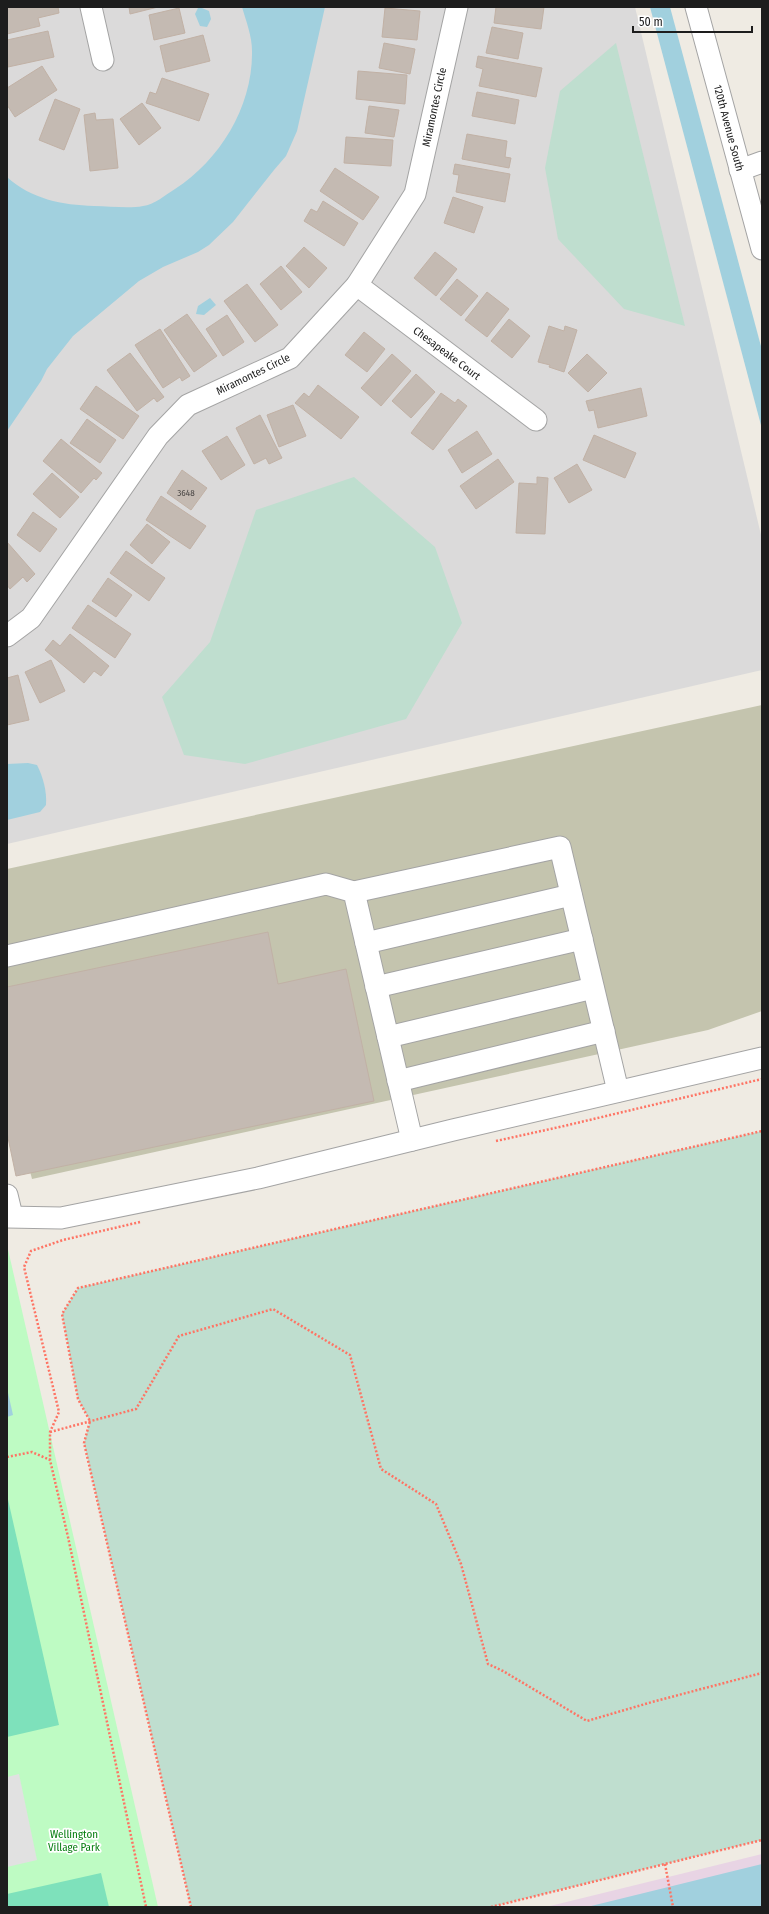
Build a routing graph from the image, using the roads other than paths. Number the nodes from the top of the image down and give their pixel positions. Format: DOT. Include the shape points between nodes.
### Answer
graph roads {
  1 [pos="91,7"];
  2 [pos="457,7"];
  3 [pos="696,7"];
  4 [pos="103,60"];
  5 [pos="762,162"];
  6 [pos="740,170"];
  7 [pos="762,248"];
  8 [pos="358,285"];
  9 [pos="536,420"];
  10 [pos="7,636"];
  11 [pos="354,892"];
  12 [pos="571,895"];
  13 [pos="582,939"];
  14 [pos="366,944"];
  15 [pos="7,956"];
  16 [pos="376,987"];
  17 [pos="593,988"];
  18 [pos="604,1031"];
  19 [pos="388,1037"];
  20 [pos="762,1058"];
  21 [pos="398,1081"];
  22 [pos="618,1091"];
  23 [pos="412,1140"];
  24 [pos="7,1195"];
  25 [pos="9,1217"];
  1 -- 4 [label="street"];
  2 -- 8 [label="street, Miramontes Circle" via="415,194"];
  3 -- 6 [label="street, 120th Avenue South"];
  5 -- 6 [label="street"];
  6 -- 7 [label="street, 120th Avenue South"];
  8 -- 9 [label="street, Chesapeake Court"];
  8 -- 10 [label="street, Miramontes Circle" via="290,358 188,405 158,436 31,618"];
  11 -- 12 [label="street" via="560,846"];
  11 -- 14 [label="street"];
  11 -- 15 [label="street" via="326,884"];
  12 -- 13 [label="street"];
  12 -- 14 [label="street"];
  13 -- 16 [label="street"];
  13 -- 17 [label="street"];
  14 -- 16 [label="street"];
  16 -- 19 [label="street"];
  17 -- 18 [label="street"];
  17 -- 19 [label="street"];
  18 -- 21 [label="street"];
  18 -- 22 [label="street"];
  19 -- 21 [label="street"];
  20 -- 22 [label="street"];
  21 -- 23 [label="street"];
  22 -- 23 [label="street"];
  23 -- 25 [label="street" via="258,1178 61,1218"];
  24 -- 25 [label="street"];
}
